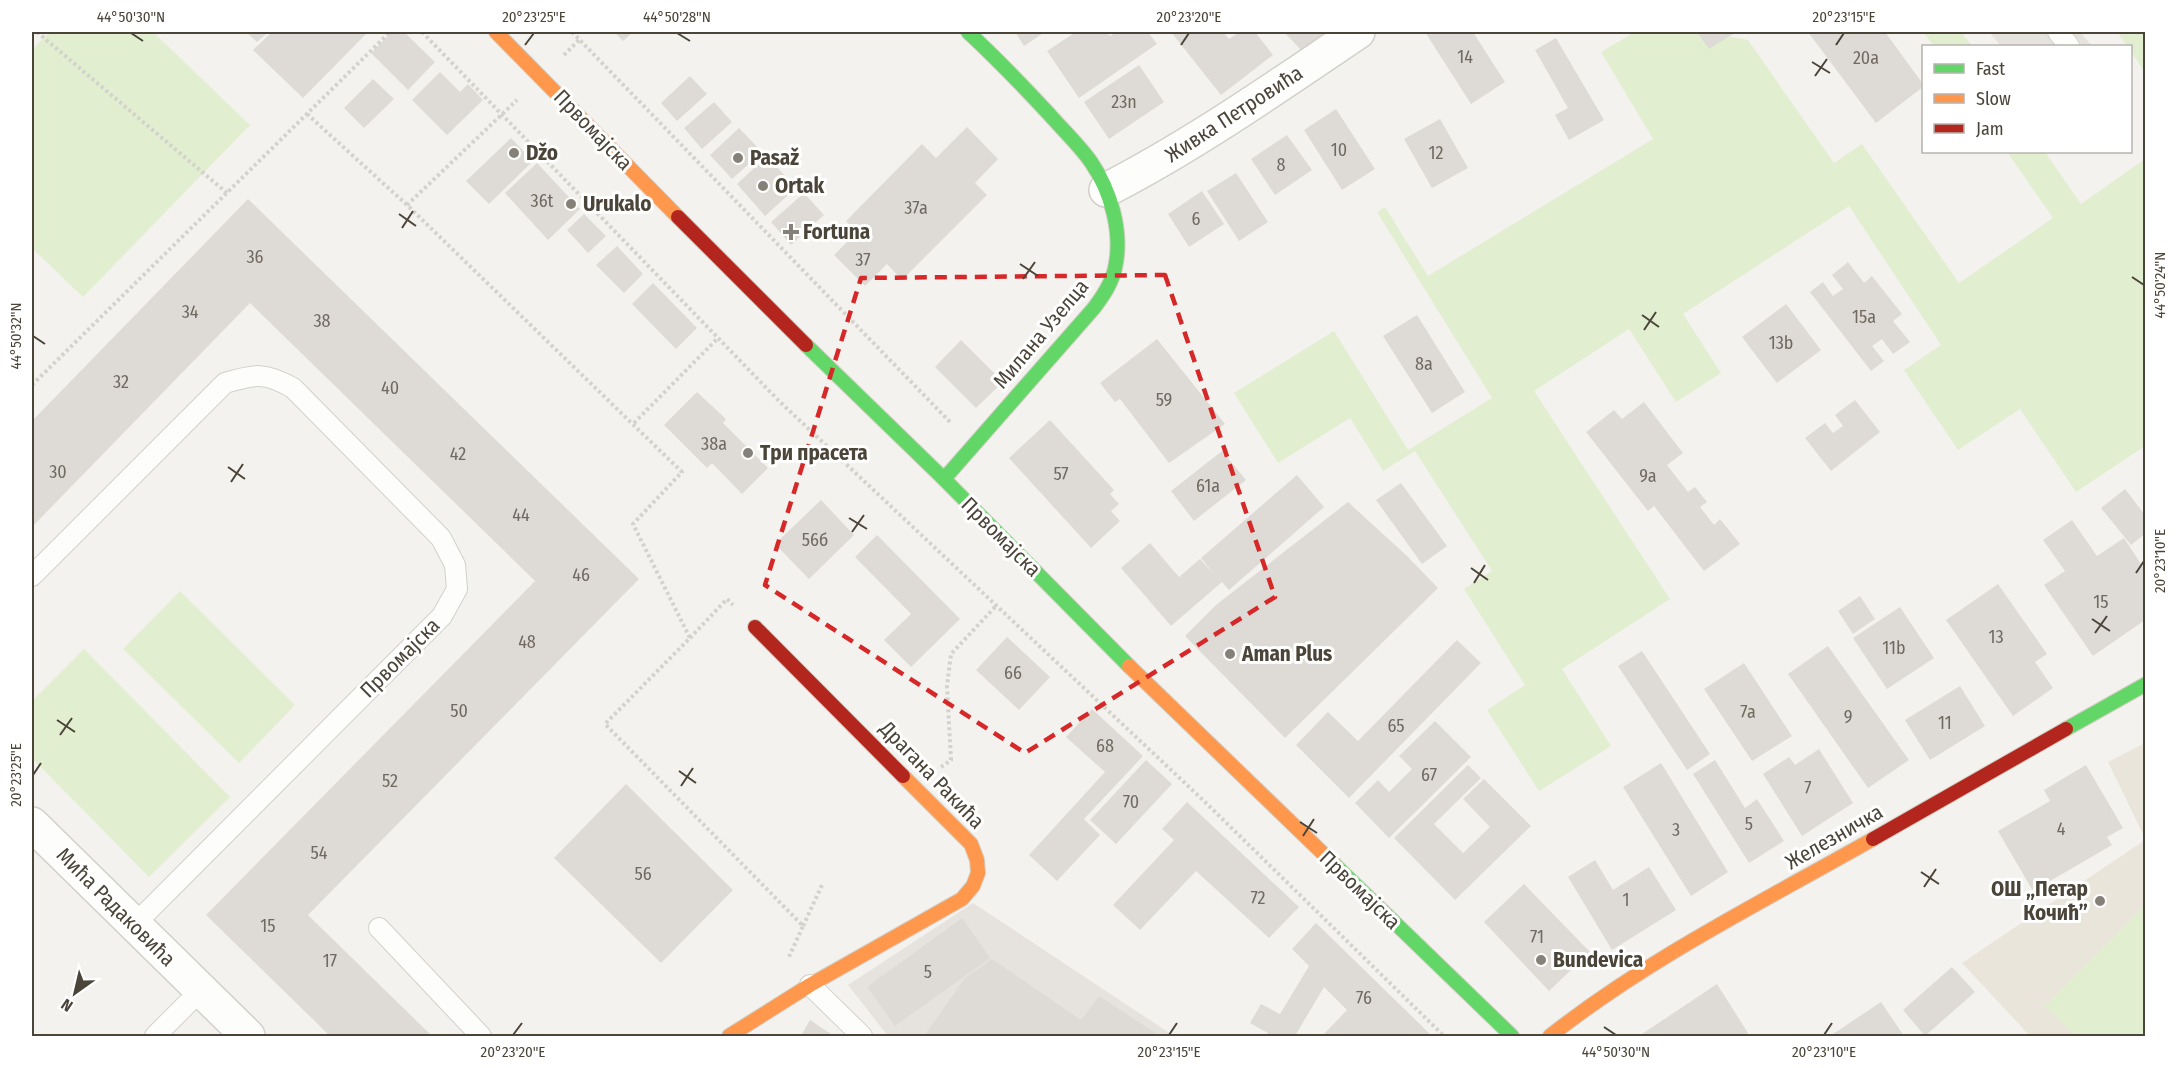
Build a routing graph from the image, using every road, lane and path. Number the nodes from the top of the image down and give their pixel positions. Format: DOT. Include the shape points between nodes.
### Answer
graph roads {
  1 [pos="37,32"];
  2 [pos="390,32"];
  3 [pos="422,32"];
  4 [pos="496,32"];
  5 [pos="572,32"];
  6 [pos="968,32"];
  7 [pos="1358,32"];
  8 [pos="2058,32"];
  9 [pos="580,39"];
  10 [pos="2068,45"];
  11 [pos="541,77"];
  12 [pos="307,114"];
  13 [pos="501,115"];
  14 [pos="1106,190"];
  15 [pos="226,193"];
  16 [pos="407,205"];
  17 [pos="718,338"];
  18 [pos="32,385"];
  19 [pos="634,423"];
  20 [pos="973,446"];
  21 [pos="944,479"];
  22 [pos="32,576"];
  23 [pos="726,599"];
  24 [pos="996,606"];
  25 [pos="755,627"];
  26 [pos="690,638"];
  27 [pos="2145,684"];
  28 [pos="914,787"];
  29 [pos="32,824"];
  30 [pos="823,883"];
  31 [pos="134,925"];
  32 [pos="803,926"];
  33 [pos="379,928"];
  34 [pos="784,967"];
  35 [pos="810,986"];
  36 [pos="201,990"];
  37 [pos="757,1027"];
  38 [pos="155,1036"];
  39 [pos="248,1036"];
  40 [pos="482,1036"];
  41 [pos="729,1036"];
  42 [pos="862,1036"];
  43 [pos="1444,1036"];
  44 [pos="1512,1036"];
  45 [pos="1551,1036"];
  1 -- 15 [label="path"];
  2 -- 12 [label="path"];
  3 -- 13 [label="path"];
  4 -- 11 [label="street, Првомајска"];
  5 -- 9 [label="path"];
  6 -- 14 [label="street, Милана Узелца" via="1082,150"];
  7 -- 14 [label="street, Живка Петровића" via="1180,149"];
  8 -- 10 [label="lane"];
  9 -- 11 [label="path"];
  9 -- 20 [label="path"];
  11 -- 13 [label="path"];
  11 -- 21 [label="street, Првомајска" via="758,298"];
  12 -- 15 [label="path"];
  12 -- 16 [label="path"];
  13 -- 16 [label="path"];
  13 -- 17 [label="path"];
  14 -- 20 [label="street, Милана Узелца" via="1117,248 1112,280 1090,313"];
  15 -- 18 [label="path"];
  16 -- 19 [label="path"];
  17 -- 19 [label="path"];
  17 -- 24 [label="path" via="852,472"];
  19 -- 26 [label="path" via="682,471 633,524"];
  20 -- 21 [label="street, Милана Узелца"];
  21 -- 44 [label="street, Првомајска" via="1110,648"];
  22 -- 31 [label="lane, Првомајска" via="225,383 258,375 293,388 441,538 455,566 457,589 442,616"];
  23 -- 26 [label="path"];
  24 -- 28 [label="path" via="951,654 946,686 951,760"];
  24 -- 43 [label="path"];
  25 -- 28 [label="street, Драгана Ракића"];
  26 -- 32 [label="path" via="605,724"];
  27 -- 45 [label="street, Железничка" via="1645,969"];
  28 -- 35 [label="street, Драгана Ракића" via="971,844 979,860 973,887 962,899"];
  29 -- 31 [label="street, Мића Радаковића"];
  30 -- 32 [label="path"];
  31 -- 36 [label="street, Мића Радаковића"];
  32 -- 34 [label="path"];
  33 -- 40 [label="lane"];
  35 -- 37 [label="street, Драгана Ракића"];
  35 -- 42 [label="lane"];
  36 -- 38 [label="lane"];
  36 -- 39 [label="street, Мића Радаковића"];
  37 -- 41 [label="street, Драгана Ракића"];
}
